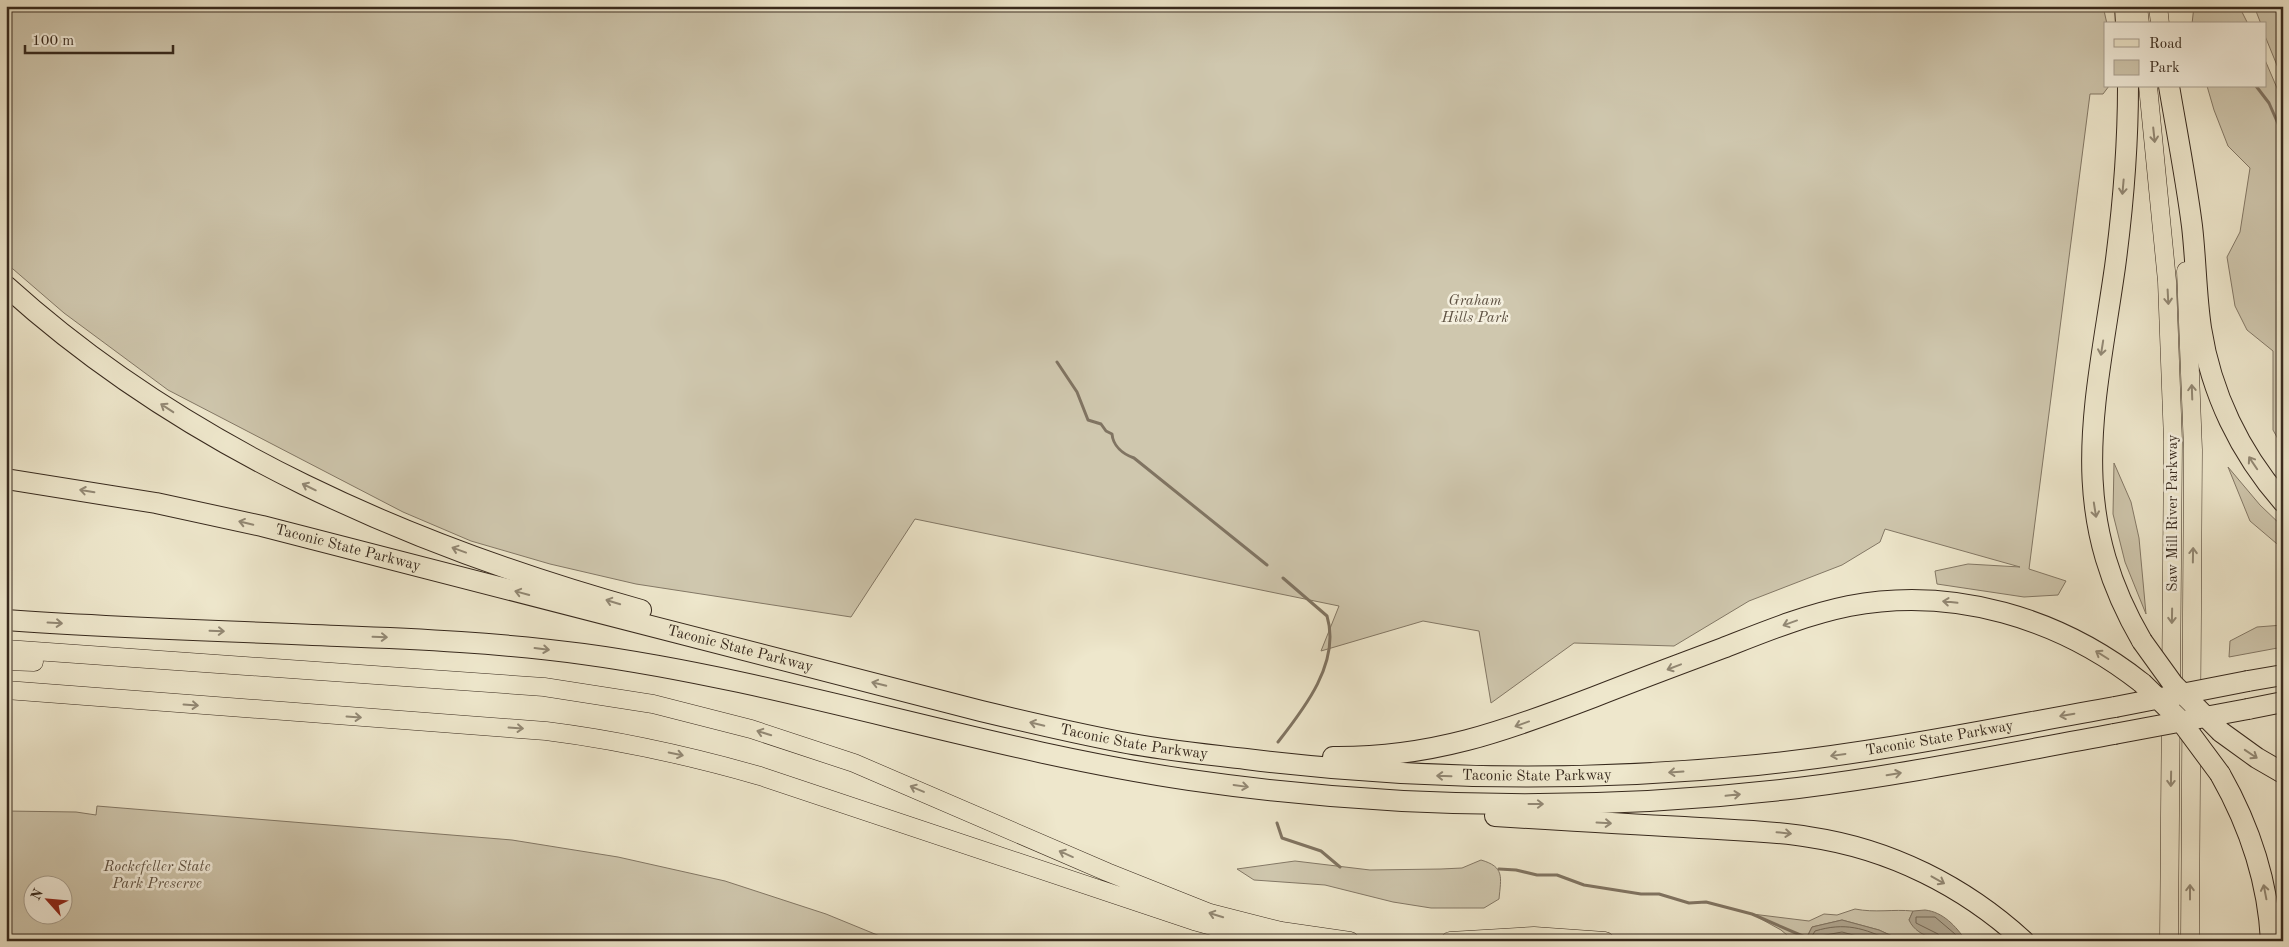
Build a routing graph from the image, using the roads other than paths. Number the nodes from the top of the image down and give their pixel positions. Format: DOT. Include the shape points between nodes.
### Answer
graph roads {
  1 [pos="2125,6"];
  2 [pos="2138,6"];
  3 [pos="2158,6"];
  4 [pos="2126,22"];
  5 [pos="2140,22"];
  6 [pos="2160,22"];
  7 [pos="2128,88"];
  8 [pos="2148,88"];
  9 [pos="2169,88"];
  10 [pos="2169,88"];
  11 [pos="6,286"];
  12 [pos="6,479"];
  13 [pos="2283,502"];
  14 [pos="6,620"];
  15 [pos="6,648"];
  16 [pos="756,653"];
  17 [pos="177,660"];
  18 [pos="6,661"];
  19 [pos="2283,675"];
  20 [pos="6,681"];
  21 [pos="6,690"];
  22 [pos="143,701"];
  23 [pos="2283,702"];
  24 [pos="1240,758"];
  25 [pos="2283,773"];
  26 [pos="1400,801"];
  27 [pos="1266,941"];
  28 [pos="1350,941"];
  29 [pos="1450,941"];
  30 [pos="1605,941"];
  31 [pos="2024,941"];
  32 [pos="2169,941"];
  33 [pos="2190,941"];
  34 [pos="2271,941"];
  1 -- 4 [label="highway"];
  2 -- 5 [label="main road"];
  3 -- 6 [label="main road"];
  7 -- 25 [label="highway, one-way, bridge" via="2120,227 2093,418 2091,475 2097,523 2108,569 2124,606 2142,641 2173,684 2221,732"];
  8 -- 32 [label="main road, Saw Mill River Parkway, one-way" via="2167,281 2173,441"];
  13 -- 9 [label="highway, one-way" via="2255,467 2237,436 2209,367 2202,330 2192,225"];
  33 -- 10 [label="main road, Saw Mill River Parkway, one-way" via="2193,415 2183,226"];
  16 -- 11 [label="highway, one-way" via="737,637 622,605 518,571 398,526 308,487 228,445 150,397 60,332"];
  16 -- 12 [label="highway, Taconic State Parkway, one-way" via="280,530 156,503"];
  14 -- 26 [label="highway, Taconic State Parkway, one-way" via="437,640 567,652 702,674 1138,771 1287,792"];
  15 -- 17 [label="main road"];
  24 -- 16 [label="highway, Taconic State Parkway, one-way" via="1113,740 980,711"];
  17 -- 18 [label="main road"];
  28 -- 17 [label="main road, one-way" via="1281,931 1210,913 854,763 688,712 544,687"];
  19 -- 24 [label="highway, Taconic State Parkway, one-way, bridge" via="1865,751 1759,765 1544,777 1436,775"];
  20 -- 22 [label="main road"];
  21 -- 22 [label="main road"];
  22 -- 27 [label="main road, one-way" via="546,731 653,749 796,787 1194,921"];
  26 -- 23 [label="highway, Taconic State Parkway, one-way, bridge" via="1547,804 1726,795 1869,778"];
  34 -- 24 [label="highway, one-way, bridge" via="2257,859 2240,812 2220,774 2180,720 2142,683 2090,647 2025,619 1989,609 1919,600 1850,606 1800,619 1525,723 1453,745 1380,756"];
  26 -- 31 [label="highway, one-way" via="1482,816 1772,832 1837,842 1889,857 1930,875 1981,906"];
  29 -- 30 [label="main road" via="1534,936"];
}
